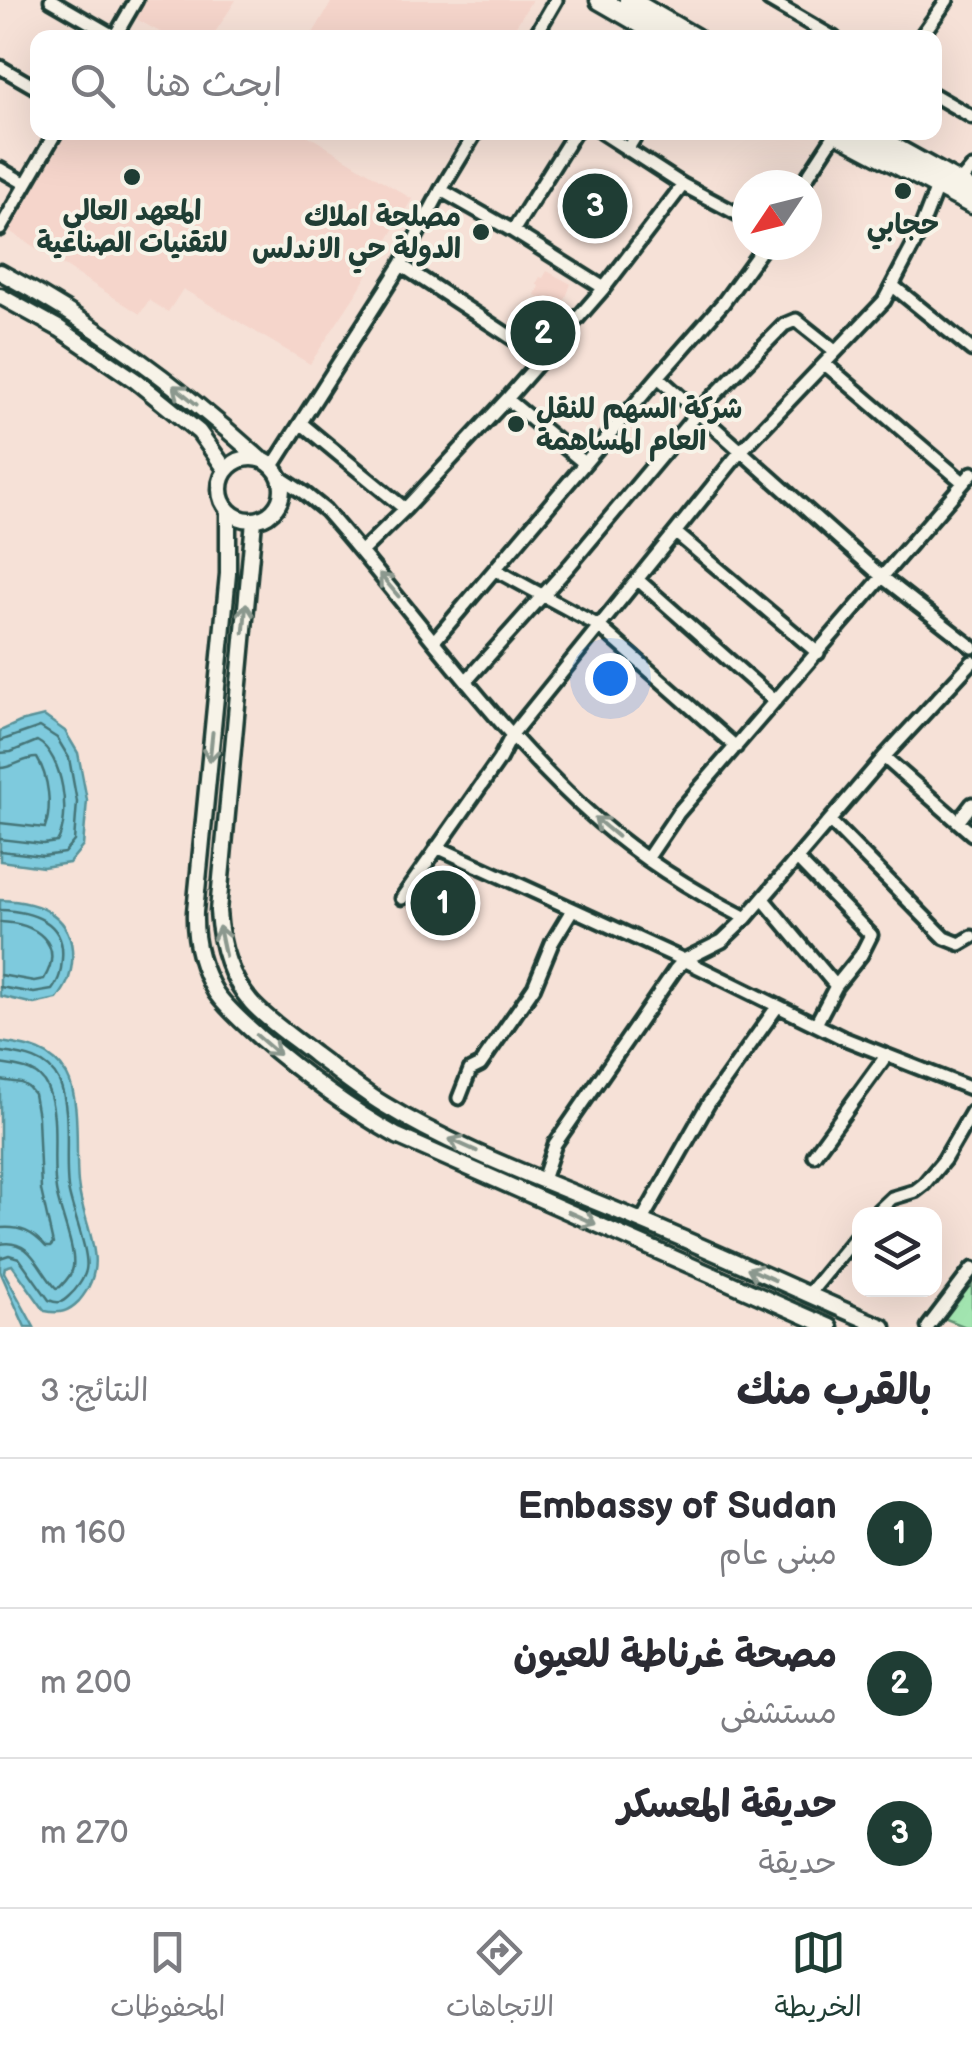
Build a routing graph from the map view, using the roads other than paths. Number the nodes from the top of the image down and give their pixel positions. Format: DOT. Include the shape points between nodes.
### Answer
graph roads {
  1 [pos="51,0"];
  2 [pos="136,0"];
  3 [pos="556,0"];
  4 [pos="600,0"];
  5 [pos="628,0"];
  6 [pos="769,0"];
  7 [pos="947,0"];
  8 [pos="102,30"];
  9 [pos="118,30"];
  10 [pos="539,30"];
  11 [pos="652,30"];
  12 [pos="681,30"];
  13 [pos="820,30"];
  14 [pos="926,30"];
  15 [pos="0,67"];
  16 [pos="30,84"];
  17 [pos="942,100"];
  18 [pos="972,117"];
  19 [pos="51,140"];
  20 [pos="471,140"];
  21 [pos="571,140"];
  22 [pos="613,140"];
  23 [pos="633,140"];
  24 [pos="831,140"];
  25 [pos="851,140"];
  26 [pos="878,140"];
  27 [pos="627,150"];
  28 [pos="0,168"];
  29 [pos="972,168"];
  30 [pos="812,170"];
  31 [pos="26,184"];
  32 [pos="682,185"];
  33 [pos="955,189"];
  34 [pos="441,190"];
  35 [pos="972,204"];
  36 [pos="732,211"];
  37 [pos="0,228"];
  38 [pos="513,231"];
  39 [pos="754,260"];
  40 [pos="401,265"];
  41 [pos="0,272"];
  42 [pos="893,286"];
  43 [pos="604,288"];
  44 [pos="0,296"];
  45 [pos="972,350"];
  46 [pos="835,351"];
  47 [pos="541,357"];
  48 [pos="825,364"];
  49 [pos="658,376"];
  50 [pos="507,399"];
  51 [pos="698,412"];
  52 [pos="302,424"];
  53 [pos="740,452"];
  54 [pos="258,458"];
  55 [pos="584,463"];
  56 [pos="226,470"];
  57 [pos="277,472"];
  58 [pos="968,478"];
  59 [pos="405,509"];
  60 [pos="228,510"];
  61 [pos="254,521"];
  62 [pos="676,533"];
  63 [pos="362,552"];
  64 [pos="496,570"];
  65 [pos="882,576"];
  66 [pos="637,579"];
  67 [pos="544,595"];
  68 [pos="598,626"];
  69 [pos="435,640"];
  70 [pos="972,647"];
  71 [pos="818,654"];
  72 [pos="972,662"];
  73 [pos="467,680"];
  74 [pos="775,702"];
  75 [pos="512,733"];
  76 [pos="736,747"];
  77 [pos="884,757"];
  78 [pos="972,804"];
  79 [pos="830,821"];
  80 [pos="958,822"];
  81 [pos="972,834"];
  82 [pos="436,848"];
  83 [pos="647,859"];
  84 [pos="798,860"];
  85 [pos="402,898"];
  86 [pos="763,899"];
  87 [pos="572,910"];
  88 [pos="746,918"];
  89 [pos="972,937"];
  90 [pos="684,960"];
  91 [pos="836,986"];
  92 [pos="777,1007"];
  93 [pos="816,1024"];
  94 [pos="886,1056"];
  95 [pos="972,1089"];
  96 [pos="459,1098"];
  97 [pos="972,1112"];
  98 [pos="814,1154"];
  99 [pos="543,1180"];
  100 [pos="882,1207"];
  101 [pos="642,1220"];
  102 [pos="852,1242"];
  103 [pos="972,1268"];
  104 [pos="808,1295"];
  105 [pos="830,1327"];
  106 [pos="883,1327"];
  107 [pos="928,1327"];
  1 -- 8 [label="street"];
  2 -- 9 [label="street"];
  3 -- 10 [label="street"];
  4 -- 11 [label="main road"];
  5 -- 12 [label="main road"];
  6 -- 13 [label="street"];
  7 -- 14 [label="street"];
  15 -- 16 [label="street"];
  17 -- 18 [label="street"];
  19 -- 31 [label="street"];
  20 -- 34 [label="street"];
  21 -- 38 [label="street"];
  22 -- 27 [label="street"];
  23 -- 27 [label="street"];
  24 -- 30 [label="street"];
  25 -- 33 [label="main road"];
  26 -- 33 [label="main road"];
  27 -- 32 [label="street"];
  28 -- 31 [label="street"];
  29 -- 33 [label="street"];
  31 -- 37 [label="street"];
  32 -- 36 [label="street"];
  32 -- 43 [label="street"];
  33 -- 35 [label="main road"];
  33 -- 42 [label="street" via="917,238"];
  34 -- 38 [label="street"];
  34 -- 40 [label="street"];
  38 -- 43 [label="street"];
  39 -- 49 [label="street"];
  40 -- 47 [label="street"];
  40 -- 52 [label="street"];
  54 -- 41 [label="street, one-way" via="119,344"];
  42 -- 45 [label="street"];
  42 -- 46 [label="street"];
  43 -- 47 [label="street"];
  44 -- 56 [label="street" via="136,381 199,432"];
  46 -- 48 [label="street"];
  46 -- 51 [label="street" via="800,322 789,322"];
  47 -- 50 [label="street"];
  48 -- 53 [label="street"];
  48 -- 58 [label="street"];
  49 -- 51 [label="street"];
  49 -- 55 [label="street"];
  50 -- 55 [label="street"];
  50 -- 59 [label="street"];
  51 -- 53 [label="street"];
  51 -- 67 [label="street"];
  52 -- 57 [label="street"];
  52 -- 59 [label="street"];
  53 -- 62 [label="street"];
  53 -- 65 [label="street"];
  54 -- 56 [label="street"];
  54 -- 57 [label="street"];
  55 -- 64 [label="street"];
  56 -- 60 [label="street" via="220,495"];
  57 -- 61 [label="street" via="282,500"];
  57 -- 63 [label="street"];
  58 -- 65 [label="street"];
  59 -- 63 [label="street"];
  60 -- 61 [label="street"];
  60 -- 105 [label="street, one-way" via="228,574 195,912 203,966 222,1001 279,1054 396,1136"];
  99 -- 61 [label="street, one-way" via="364,1092 264,1015 233,976 218,910"];
  62 -- 66 [label="street"];
  62 -- 71 [label="street"];
  69 -- 63 [label="street, one-way"];
  64 -- 67 [label="street"];
  64 -- 69 [label="street"];
  65 -- 70 [label="street"];
  65 -- 71 [label="street"];
  66 -- 68 [label="street"];
  66 -- 74 [label="street"];
  67 -- 68 [label="street"];
  67 -- 73 [label="street"];
  68 -- 75 [label="street"];
  68 -- 76 [label="street"];
  69 -- 73 [label="street"];
  71 -- 74 [label="street"];
  72 -- 77 [label="street"];
  73 -- 75 [label="street"];
  74 -- 76 [label="street"];
  75 -- 82 [label="street"];
  83 -- 75 [label="street, one-way" via="570,795"];
  76 -- 83 [label="street"];
  77 -- 79 [label="street"];
  77 -- 80 [label="street"];
  78 -- 80 [label="street"];
  79 -- 84 [label="street"];
  79 -- 89 [label="street" via="945,938 960,944"];
  80 -- 81 [label="street"];
  82 -- 85 [label="street"];
  82 -- 87 [label="street"];
  83 -- 88 [label="street"];
  84 -- 86 [label="street"];
  84 -- 91 [label="street" via="871,935"];
  86 -- 88 [label="street"];
  86 -- 91 [label="street"];
  87 -- 90 [label="street"];
  87 -- 96 [label="street" via="534,987 470,1070"];
  88 -- 90 [label="street" via="722,941"];
  90 -- 92 [label="street"];
  90 -- 99 [label="street" via="556,1144"];
  91 -- 93 [label="street"];
  92 -- 93 [label="street"];
  92 -- 101 [label="street" via="708,1104"];
  93 -- 94 [label="street"];
  94 -- 95 [label="street"];
  94 -- 98 [label="street"];
  97 -- 100 [label="street" via="924,1184"];
  99 -- 101 [label="street"];
  104 -- 101 [label="street, one-way"];
  102 -- 104 [label="street"];
  103 -- 107 [label="street"];
  104 -- 106 [label="street"];
}
